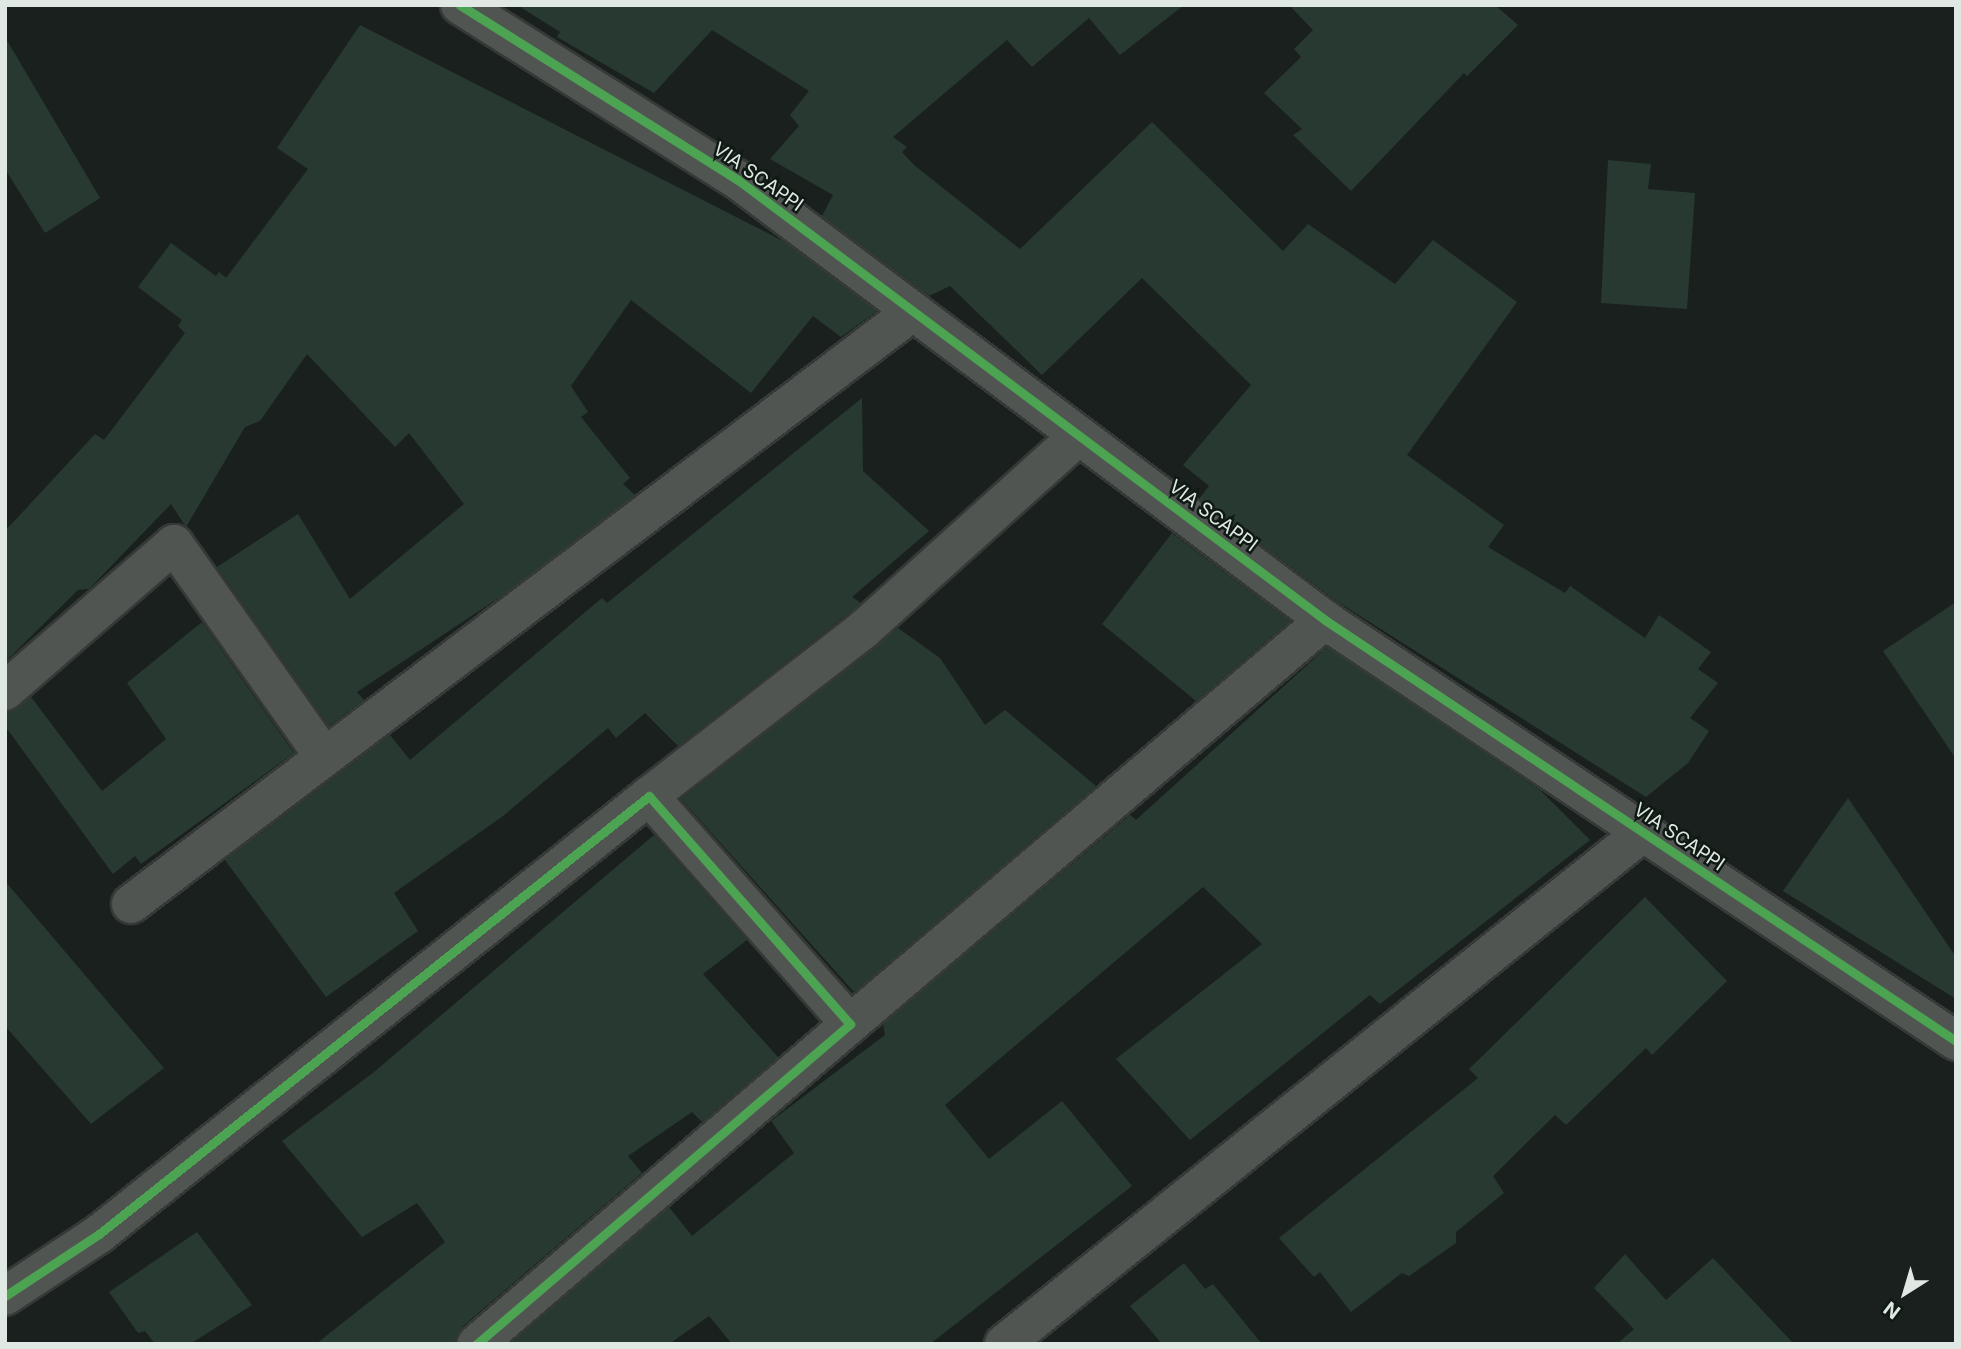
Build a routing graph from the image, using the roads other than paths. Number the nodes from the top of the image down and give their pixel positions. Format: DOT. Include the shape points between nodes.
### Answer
graph roads {
  1 [pos="460,5"];
  2 [pos="912,312"];
  3 [pos="1077,437"];
  4 [pos="1325,620"];
  5 [pos="5,691"];
  6 [pos="322,754"];
  7 [pos="649,796"];
  8 [pos="1642,833"];
  9 [pos="131,904"];
  10 [pos="850,1024"];
  11 [pos="1956,1041"];
  12 [pos="5,1296"];
  13 [pos="476,1344"];
  14 [pos="1004,1344"];
  1 -- 2 [label="street, VIA SCAPPI" via="738,180"];
  2 -- 3 [label="street, VIA SCAPPI"];
  2 -- 6 [label="street"];
  3 -- 4 [label="street, VIA SCAPPI"];
  3 -- 7 [label="street" via="863,630"];
  4 -- 8 [label="street, VIA SCAPPI"];
  4 -- 10 [label="street"];
  5 -- 6 [label="street" via="174,544"];
  6 -- 9 [label="street"];
  7 -- 10 [label="street"];
  7 -- 12 [label="street" via="99,1234"];
  8 -- 11 [label="street, VIA SCAPPI"];
  8 -- 14 [label="street"];
  10 -- 13 [label="street"];
}
